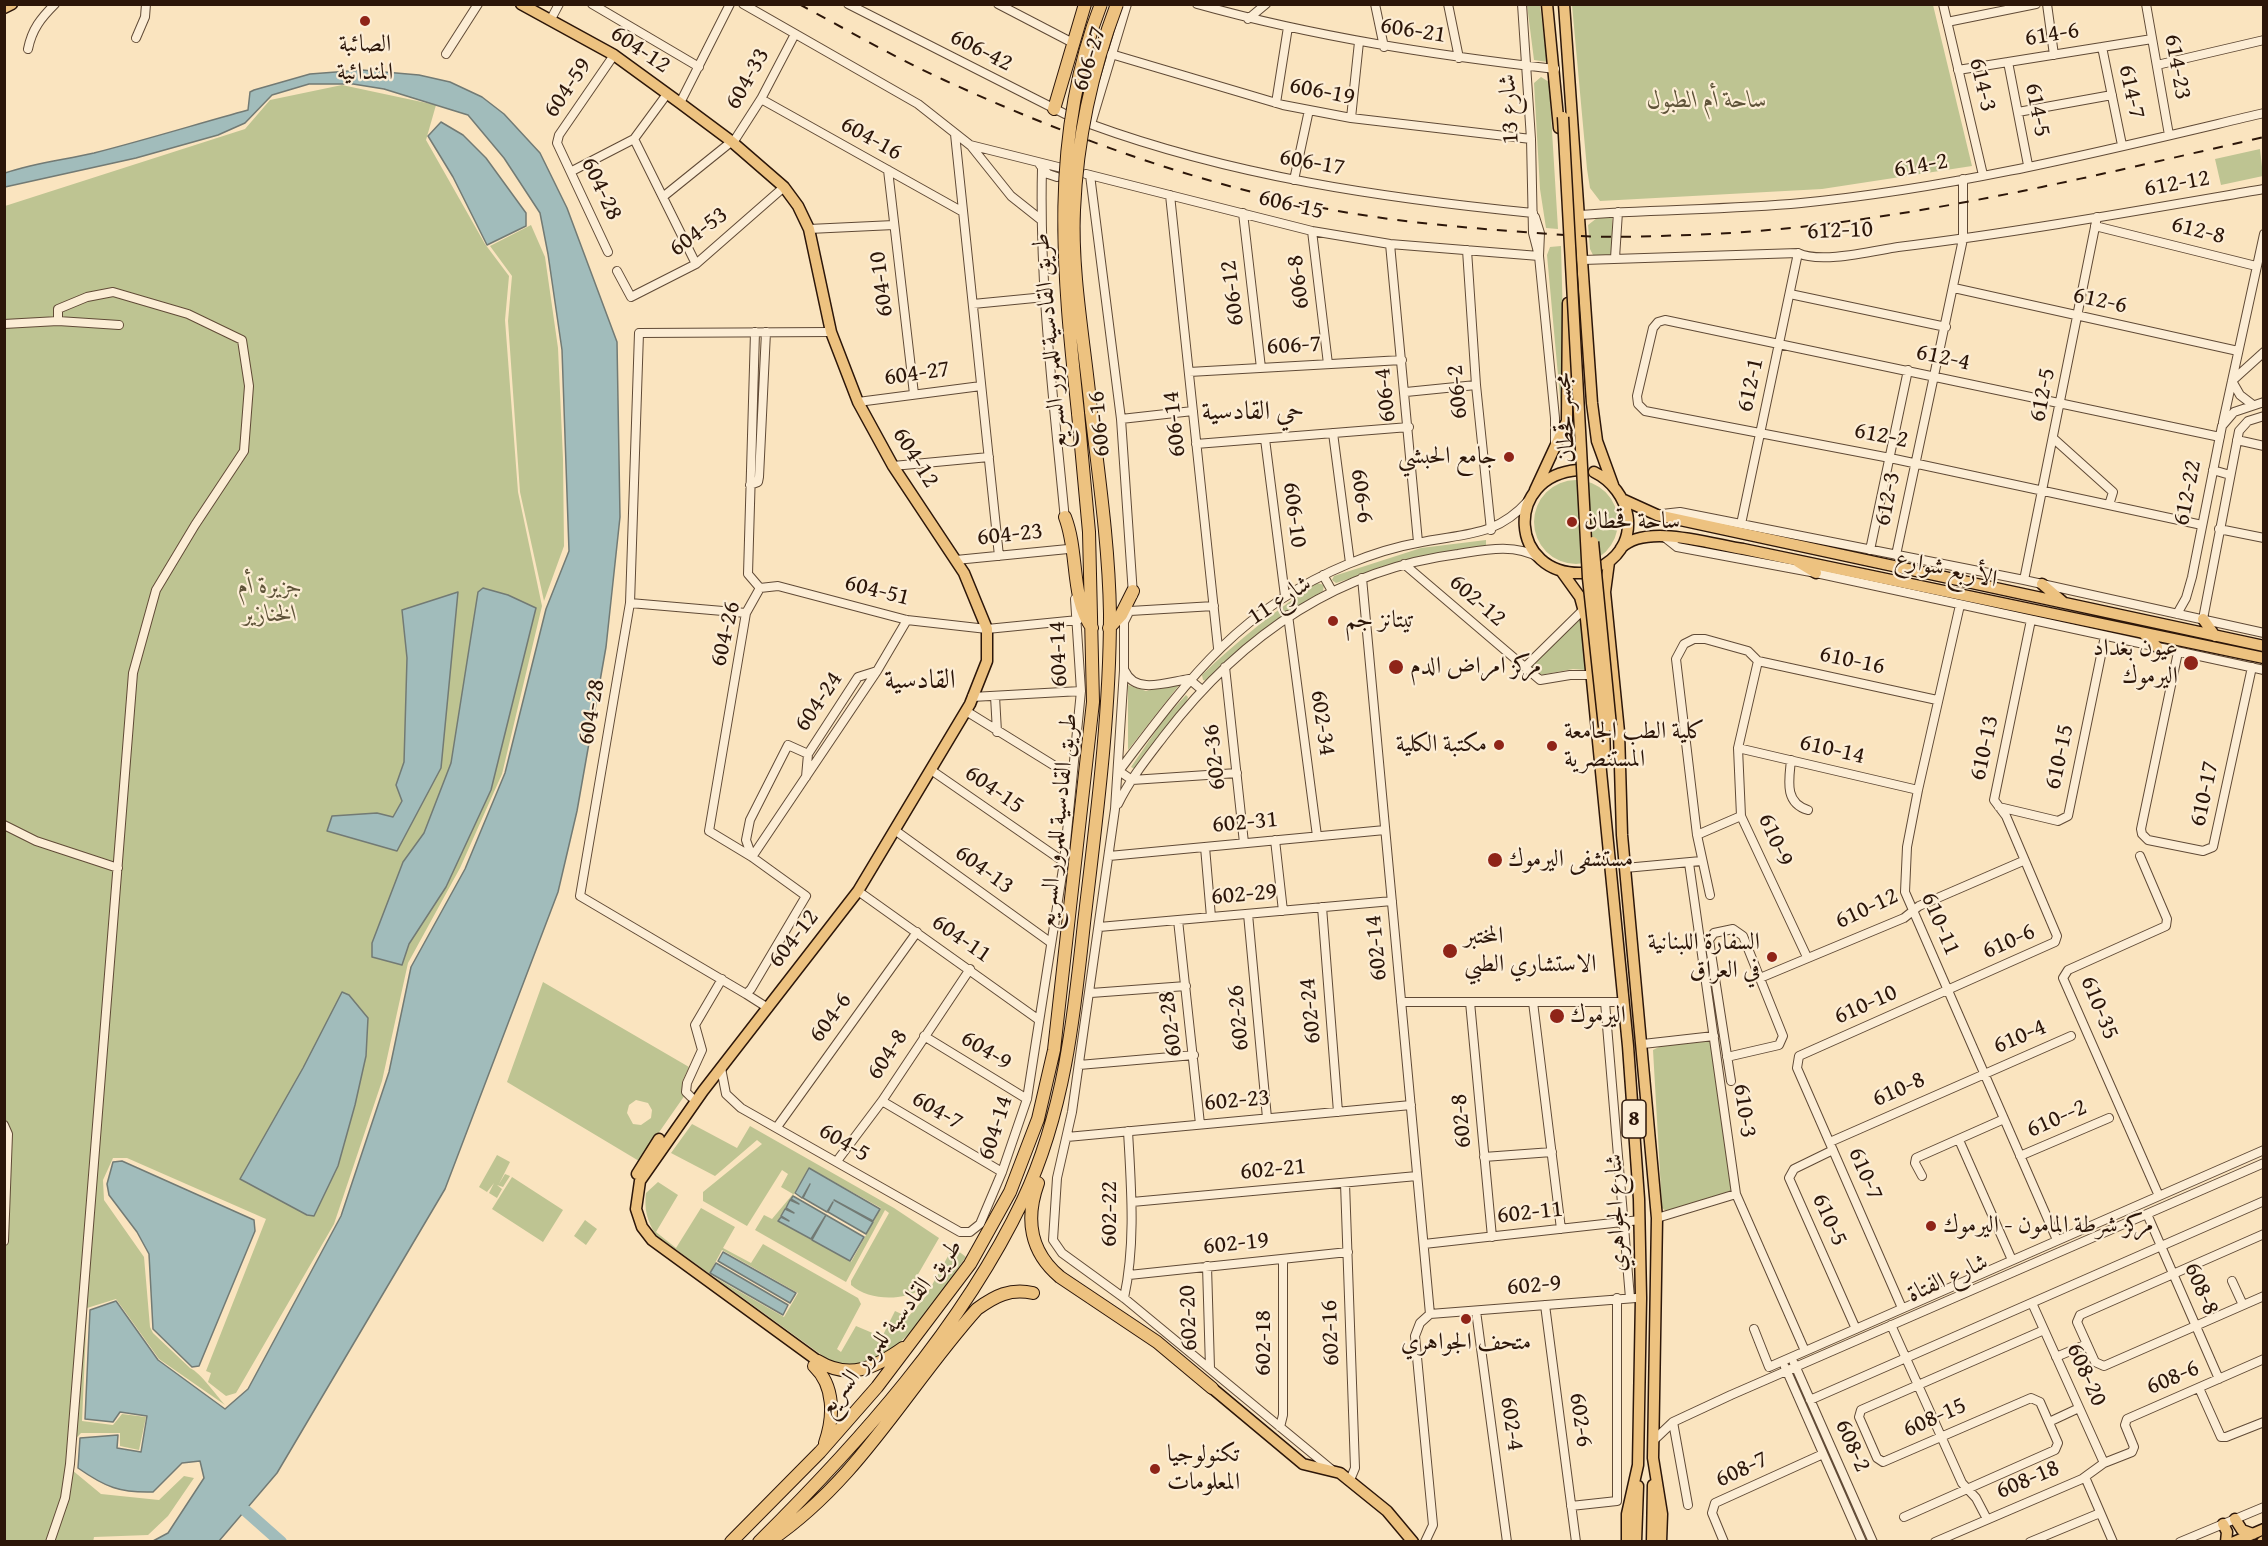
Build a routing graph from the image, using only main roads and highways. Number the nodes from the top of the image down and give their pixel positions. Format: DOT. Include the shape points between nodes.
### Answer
graph roads {
  1 [pos="12,4"];
  2 [pos="521,4"];
  3 [pos="1085,4"];
  4 [pos="1101,4"];
  5 [pos="1117,4"];
  6 [pos="1547,4"];
  7 [pos="1564,4"];
  8 [pos="4,8"];
  9 [pos="1569,56"];
  10 [pos="1554,64"];
  11 [pos="1059,112"];
  12 [pos="1565,118"];
  13 [pos="1578,470"];
  14 [pos="1594,472"];
  15 [pos="1613,485"];
  16 [pos="1535,490"];
  17 [pos="1624,500"];
  18 [pos="1065,517"];
  19 [pos="1812,538"];
  20 [pos="1621,548"];
  21 [pos="1823,549"];
  22 [pos="1792,558"];
  23 [pos="1609,562"];
  24 [pos="1599,568"];
  25 [pos="1562,572"];
  26 [pos="1584,573"];
  27 [pos="1816,573"];
  28 [pos="2042,584"];
  29 [pos="1133,591"];
  30 [pos="2063,602"];
  31 [pos="2098,610"];
  32 [pos="2117,614"];
  33 [pos="2177,615"];
  34 [pos="2203,619"];
  35 [pos="2095,622"];
  36 [pos="2166,624"];
  37 [pos="1109,628"];
  38 [pos="1093,629"];
  39 [pos="2108,631"];
  40 [pos="2143,633"];
  41 [pos="2215,636"];
  42 [pos="2264,646"];
  43 [pos="2157,647"];
  44 [pos="2264,658"];
  45 [pos="1607,727"];
  46 [pos="1603,775"];
  47 [pos="1618,776"];
  48 [pos="768,1008"];
  49 [pos="701,1089"];
  50 [pos="1041,1155"];
  51 [pos="1033,1293"];
  52 [pos="916,1339"];
  53 [pos="816,1364"];
  54 [pos="1212,1388"];
  55 [pos="820,1452"];
  56 [pos="1653,1458"];
  57 [pos="1638,1465"];
  58 [pos="2235,1519"];
  59 [pos="2223,1524"];
  60 [pos="2258,1532"];
  61 [pos="731,1542"];
  62 [pos="759,1542"];
  63 [pos="768,1542"];
  64 [pos="1413,1542"];
  65 [pos="1627,1542"];
  66 [pos="1636,1542"];
  67 [pos="1652,1542"];
  68 [pos="1661,1542"];
  69 [pos="2226,1542"];
  70 [pos="2234,1542"];
  1 -- 8 [label="main road"];
  2 -- 48 [label="main road, 604-12" via="614,55 731,141 784,187 809,230 831,332 858,402 893,466 956,560 987,629 987,661 966,711 858,891"];
  3 -- 11 [label="highway"];
  4 -- 38 [label="highway, طريق القادسية للمرور السريع, bridge" via="1088,37 1075,101 1062,212 1064,287 1089,532"];
  5 -- 37 [label="highway, طريق القادسية للمرور السريع, bridge" via="1085,108 1074,212 1104,530"];
  6 -- 10 [label="main road"];
  7 -- 9 [label="main road"];
  9 -- 12 [label="main road, مجسر قحطان"];
  9 -- 15 [label="main road" via="1592,403 1597,441"];
  10 -- 12 [label="main road, مجسر قحطان"];
  10 -- 16 [label="main road" via="1568,292 1569,407 1563,433"];
  12 -- 45 [label="main road, مجسر قحطان, bridge"];
  13 -- 16 [label="main road" via="1554,475"];
  14 -- 15 [label="main road"];
  15 -- 17 [label="main road"];
  16 -- 25 [label="main road" via="1524,516 1525,531 1539,558"];
  17 -- 20 [label="main road" via="1628,519"];
  17 -- 21 [label="main road, الأربع شوارع" via="1658,515"];
  18 -- 38 [label="highway" via="1075,549 1081,603"];
  19 -- 21 [label="main road"];
  20 -- 22 [label="main road, الأربع شوارع" via="1638,537 1663,536"];
  20 -- 23 [label="main road"];
  21 -- 30 [label="main road, الأربع شوارع"];
  22 -- 27 [label="main road"];
  22 -- 35 [label="main road, الأربع شوارع" via="1998,608"];
  23 -- 24 [label="main road"];
  23 -- 47 [label="main road, 8" via="1605,592 1619,732"];
  25 -- 26 [label="main road"];
  25 -- 46 [label="main road, 8" via="1574,586 1584,609"];
  28 -- 30 [label="main road"];
  29 -- 37 [label="highway"];
  30 -- 31 [label="main road, الأربع شوارع"];
  31 -- 32 [label="main road, الأربع شوارع"];
  31 -- 35 [label="main road"];
  32 -- 36 [label="main road, الأربع شوارع"];
  32 -- 39 [label="main road"];
  33 -- 36 [label="main road"];
  34 -- 41 [label="main road"];
  35 -- 39 [label="main road, الأربع شوارع"];
  36 -- 41 [label="main road, الأربع شوارع"];
  37 -- 50 [label="highway, طريق القادسية للمرور السريع" via="1107,708 1068,1056"];
  38 -- 52 [label="highway, طريق القادسية للمرور السريع" via="1093,702 1076,868 1054,1050 1038,1119 990,1232"];
  39 -- 40 [label="main road, الأربع شوارع"];
  40 -- 43 [label="main road"];
  40 -- 44 [label="main road, الأربع شوارع"];
  41 -- 42 [label="main road, الأربع شوارع"];
  45 -- 46 [label="main road, مجسر قحطان"];
  45 -- 47 [label="main road, مجسر قحطان"];
  46 -- 57 [label="main road, شارع الجواهري / 8" via="1640,1220 1635,1298"];
  47 -- 56 [label="main road, شارع الجواهري / 8" via="1657,1218"];
  48 -- 49 [label="main road, 604-12"];
  48 -- 49 [label="main road, 604-12" via="744,1032"];
  49 -- 53 [label="main road, 604-12" via="640,1181 636,1202 640,1223 657,1245"];
  49 -- 53 [label="main road, 604-12" via="691,1097 633,1181 629,1207 634,1224 652,1248"];
  50 -- 54 [label="highway" via="1042,1169 1030,1216 1034,1239 1044,1260 1060,1277 1157,1342"];
  50 -- 62 [label="highway, طريق القادسية للمرور السريع" via="1022,1202 984,1273 902,1387 823,1479"];
  51 -- 63 [label="highway" via="1005,1293 977,1309 875,1441 835,1484"];
  52 -- 53 [label="highway" via="868,1369 841,1371"];
  52 -- 55 [label="highway, طريق القادسية للمرور السريع"];
  53 -- 55 [label="highway" via="825,1380 831,1406 829,1430"];
  54 -- 64 [label="main road" via="1303,1464 1331,1469 1350,1480 1387,1511"];
  55 -- 61 [label="highway, طريق القادسية للمرور السريع"];
  56 -- 67 [label="main road"];
  56 -- 68 [label="main road, شارع الجواهري / 8" via="1662,1514"];
  57 -- 65 [label="main road, شارع الجواهري / 8" via="1627,1514"];
  57 -- 66 [label="main road"];
  58 -- 60 [label="main road" via="2242,1530"];
  59 -- 69 [label="main road"];
  60 -- 70 [label="main road"];
}
